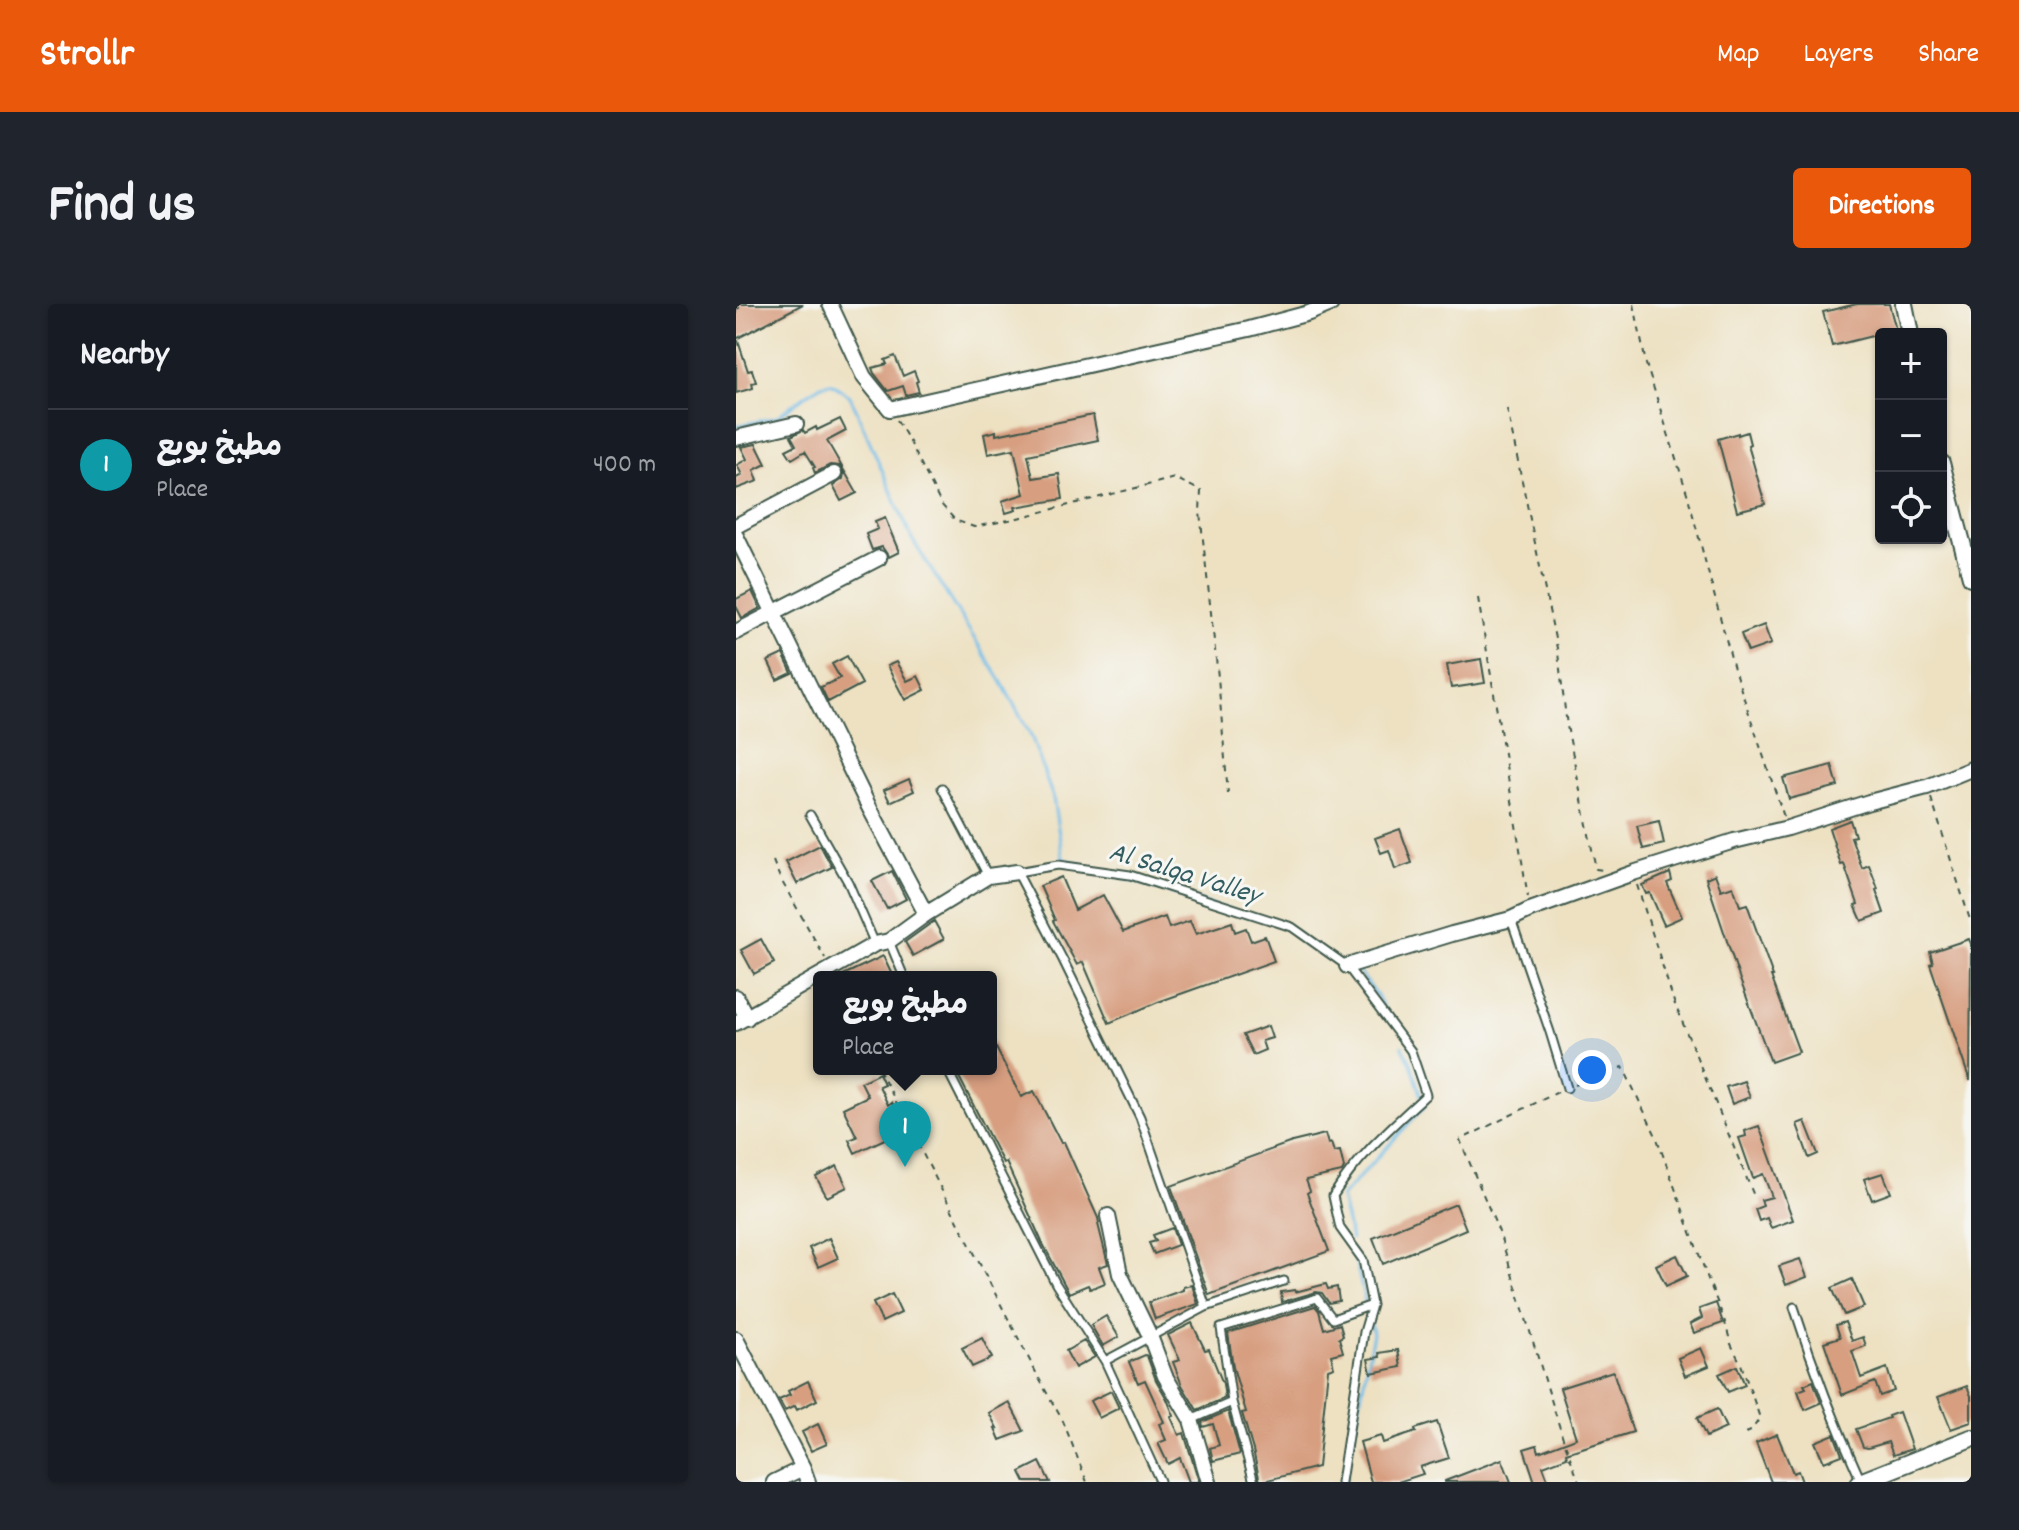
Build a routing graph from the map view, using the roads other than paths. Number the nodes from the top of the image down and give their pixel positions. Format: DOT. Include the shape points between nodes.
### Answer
graph roads {
  1 [pos="830,304"];
  2 [pos="1331,304"];
  3 [pos="1904,304"];
  4 [pos="1909,328"];
  5 [pos="796,424"];
  6 [pos="736,438"];
  7 [pos="1943,472"];
  8 [pos="834,474"];
  9 [pos="736,526"];
  10 [pos="736,536"];
  11 [pos="879,558"];
  12 [pos="1971,577"];
  13 [pos="773,612"];
  14 [pos="736,632"];
  15 [pos="1971,769"];
  16 [pos="942,788"];
  17 [pos="810,815"];
  18 [pos="1017,872"];
  19 [pos="988,876"];
  20 [pos="926,914"];
  21 [pos="1511,919"];
  22 [pos="882,943"];
  23 [pos="1347,966"];
  24 [pos="828,971"];
  25 [pos="900,971"];
  26 [pos="813,980"];
  27 [pos="736,997"];
  28 [pos="741,1021"];
  29 [pos="950,1075"];
  30 [pos="1567,1088"];
  31 [pos="1108,1216"];
  32 [pos="1284,1281"];
  33 [pos="1372,1305"];
  34 [pos="1206,1307"];
  35 [pos="1794,1307"];
  36 [pos="1150,1336"];
  37 [pos="736,1339"];
  38 [pos="1105,1361"];
  39 [pos="1232,1402"];
  40 [pos="1191,1420"];
  41 [pos="1971,1438"];
  42 [pos="806,1475"];
  43 [pos="1160,1481"];
  44 [pos="774,1482"];
  45 [pos="1209,1482"];
  46 [pos="1254,1482"];
  47 [pos="1341,1482"];
  48 [pos="1860,1482"];
  1 -- 2 [label="street" via="864,377 890,409 1249,329"];
  3 -- 4 [label="street"];
  5 -- 6 [label="street"];
  7 -- 12 [label="street"];
  8 -- 9 [label="street"];
  10 -- 13 [label="street"];
  11 -- 13 [label="street"];
  13 -- 14 [label="street"];
  13 -- 20 [label="street"];
  15 -- 21 [label="street" via="1927,787 1633,873"];
  16 -- 19 [label="lane"];
  17 -- 22 [label="lane"];
  18 -- 19 [label="street"];
  18 -- 23 [label="lane" via="1058,865 1130,875 1292,927"];
  18 -- 34 [label="lane" via="1140,1117"];
  19 -- 20 [label="street"];
  20 -- 22 [label="street"];
  21 -- 23 [label="street"];
  21 -- 30 [label="lane"];
  22 -- 24 [label="street"];
  22 -- 25 [label="lane"];
  23 -- 33 [label="lane" via="1411,1051 1426,1095 1346,1175 1333,1196 1340,1228 1363,1260"];
  26 -- 28 [label="street"];
  27 -- 28 [label="street"];
  29 -- 38 [label="lane" via="1056,1284"];
  31 -- 36 [label="street" via="1120,1274"];
  32 -- 34 [label="lane"];
  33 -- 39 [label="lane" via="1333,1319 1317,1298 1221,1328"];
  33 -- 47 [label="lane"];
  34 -- 36 [label="lane"];
  35 -- 48 [label="lane"];
  36 -- 38 [label="lane"];
  36 -- 40 [label="street" via="1165,1376"];
  37 -- 42 [label="street"];
  38 -- 43 [label="lane"];
  39 -- 40 [label="lane"];
  39 -- 46 [label="lane"];
  40 -- 45 [label="street"];
  41 -- 48 [label="street"];
  42 -- 44 [label="street"];
}
